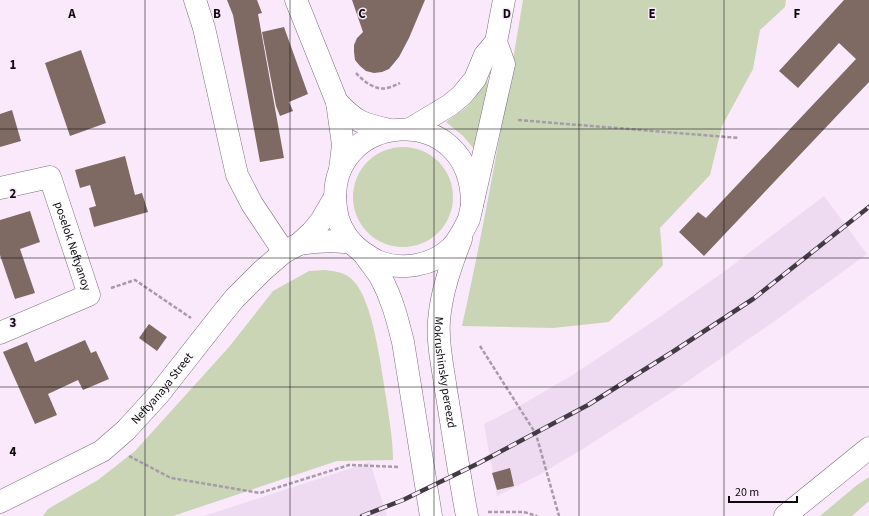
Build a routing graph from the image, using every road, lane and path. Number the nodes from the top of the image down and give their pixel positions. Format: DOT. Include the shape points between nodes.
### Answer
graph roads {
  1 [pos="195,0"];
  2 [pos="296,0"];
  3 [pos="504,0"];
  4 [pos="496,42"];
  5 [pos="356,74"];
  6 [pos="400,83"];
  7 [pos="337,102"];
  8 [pos="518,120"];
  9 [pos="400,129"];
  10 [pos="739,138"];
  11 [pos="340,170"];
  12 [pos="0,188"];
  13 [pos="335,197"];
  14 [pos="472,205"];
  15 [pos="463,231"];
  16 [pos="292,248"];
  17 [pos="357,248"];
  18 [pos="88,295"];
  19 [pos="195,321"];
  20 [pos="0,333"];
  21 [pos="480,346"];
  22 [pos="109,446"];
  23 [pos="869,448"];
  24 [pos="398,467"];
  25 [pos="0,502"];
  26 [pos="476,514"];
  27 [pos="431,516"];
  28 [pos="537,516"];
  29 [pos="559,516"];
  30 [pos="785,516"];
  1 -- 16 [label="main road" via="204,28 237,175 252,204"];
  2 -- 7 [label="main road"];
  3 -- 4 [label="main road"];
  4 -- 9 [label="main road" via="485,55 475,79 462,95 450,105"];
  4 -- 14 [label="main road" via="504,64"];
  5 -- 6 [label="path" via="364,82 386,89"];
  7 -- 9 [label="main road" via="350,116 367,125"];
  7 -- 11 [label="main road" via="342,145"];
  8 -- 10 [label="path"];
  9 -- 11 [label="main road" via="375,135 361,143"];
  9 -- 14 [label="main road" via="435,136 450,147 462,162 469,177"];
  11 -- 13 [label="main road" via="335,186"];
  12 -- 18 [label="main road, poselok Neftyanoy" via="50,177"];
  13 -- 16 [label="main road, Neftyanaya Street" via="312,232"];
  13 -- 17 [label="main road" via="339,222"];
  14 -- 15 [label="main road"];
  15 -- 17 [label="main road" via="450,248 438,257 412,266 377,261"];
  15 -- 26 [label="main road, Mokrushinsky pereezd" via="442,301 439,322 440,350 459,473"];
  16 -- 17 [label="main road, Neftyanaya Street" via="319,240 334,240"];
  16 -- 22 [label="main road, Neftyanaya Street" via="262,271 235,298 159,394"];
  17 -- 27 [label="main road" via="379,276 391,298 397,319"];
  18 -- 19 [label="path" via="135,280"];
  18 -- 20 [label="main road, poselok Neftyanoy"];
  21 -- 29 [label="path" via="536,434"];
  22 -- 24 [label="path" via="171,478 260,493 349,465"];
  22 -- 25 [label="main road, Neftyanaya Street"];
  23 -- 30 [label="main road"];
  26 -- 28 [label="path" via="524,512"];
}
